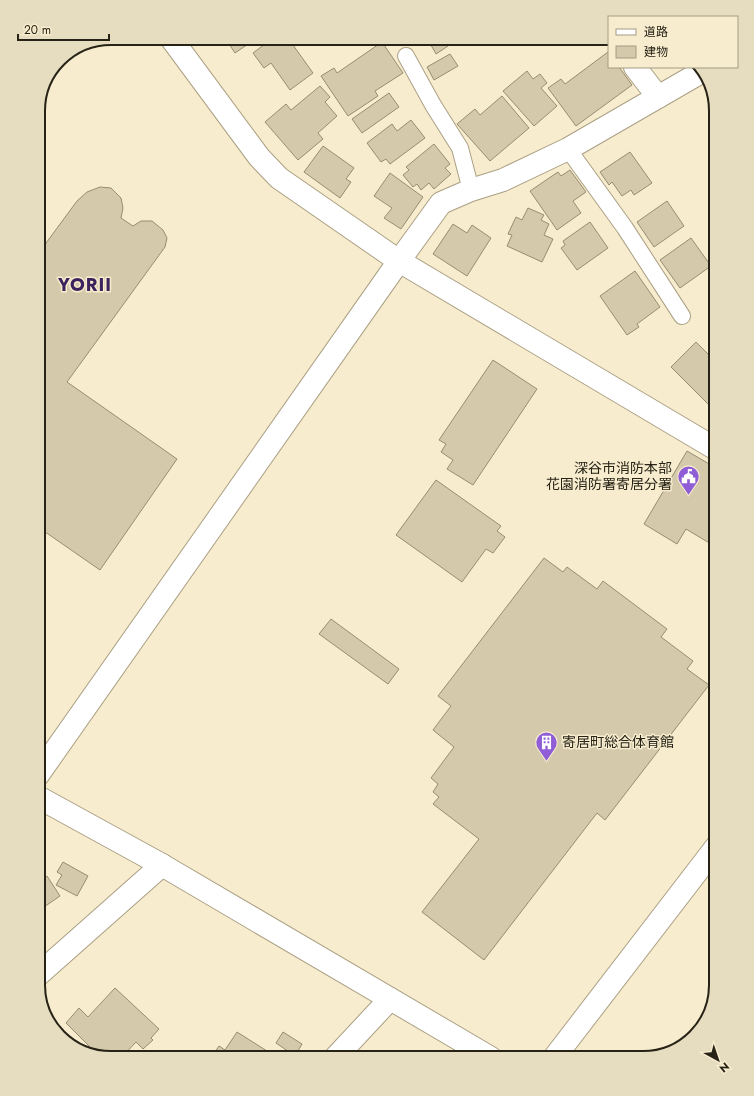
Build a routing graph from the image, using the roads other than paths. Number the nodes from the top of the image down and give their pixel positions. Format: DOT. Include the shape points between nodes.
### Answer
graph roads {
  1 [pos="176,45"];
  2 [pos="406,56"];
  3 [pos="636,68"];
  4 [pos="697,74"];
  5 [pos="658,97"];
  6 [pos="568,149"];
  7 [pos="471,190"];
  8 [pos="399,261"];
  9 [pos="682,316"];
  10 [pos="709,445"];
  11 [pos="45,765"];
  12 [pos="45,801"];
  13 [pos="709,856"];
  14 [pos="162,865"];
  15 [pos="45,969"];
  16 [pos="390,999"];
  17 [pos="342,1051"];
  18 [pos="479,1051"];
  19 [pos="559,1051"];
  1 -- 8 [label="street" via="260,157 279,178"];
  2 -- 7 [label="lane" via="460,148"];
  3 -- 5 [label="street"];
  4 -- 5 [label="street"];
  5 -- 6 [label="street"];
  6 -- 7 [label="street" via="503,180"];
  6 -- 9 [label="lane" via="625,228"];
  7 -- 8 [label="street" via="442,203"];
  8 -- 10 [label="street"];
  8 -- 11 [label="street"];
  12 -- 14 [label="street"];
  13 -- 19 [label="street"];
  14 -- 15 [label="street"];
  14 -- 16 [label="street"];
  16 -- 17 [label="street"];
  16 -- 18 [label="street"];
}
